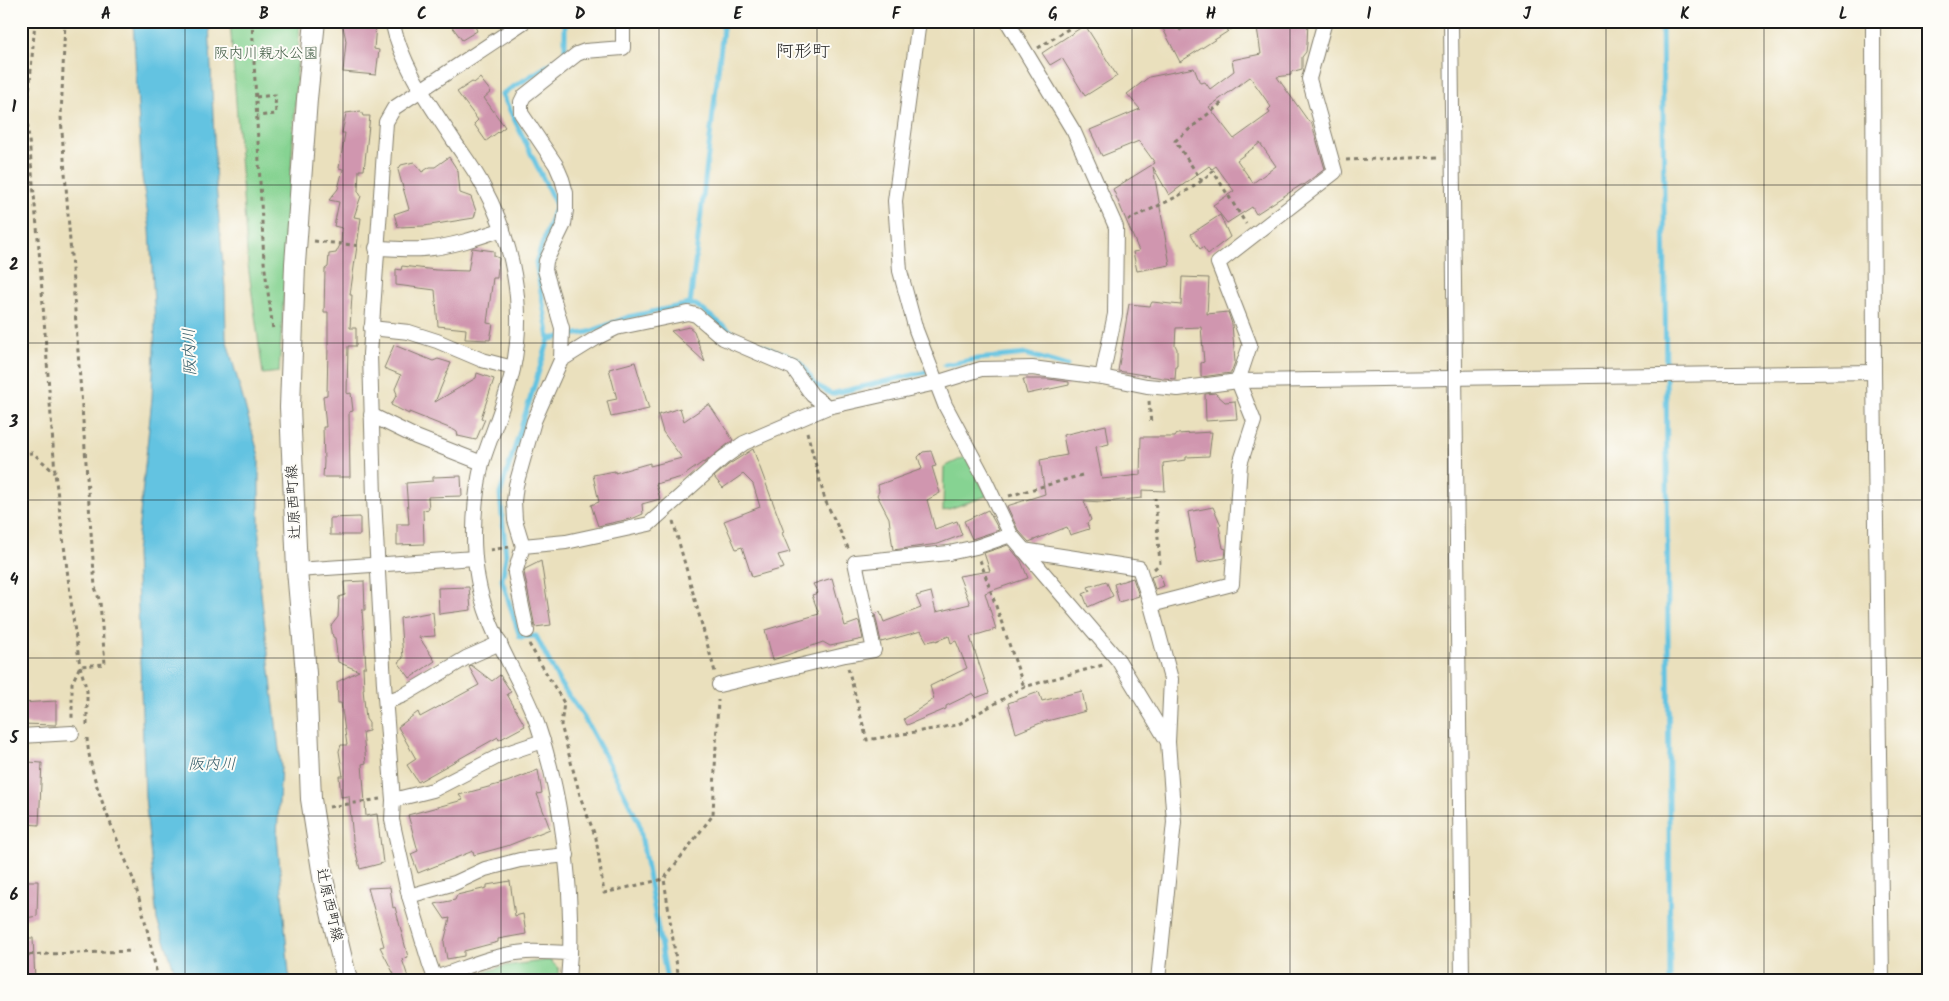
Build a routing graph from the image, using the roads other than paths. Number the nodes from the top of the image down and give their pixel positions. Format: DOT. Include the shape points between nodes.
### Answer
graph roads {
  1 [pos="315,21"];
  2 [pos="392,21"];
  3 [pos="525,21"];
  4 [pos="623,21"];
  5 [pos="919,21"];
  6 [pos="1007,21"];
  7 [pos="1325,21"];
  8 [pos="1451,21"];
  9 [pos="1873,21"];
  10 [pos="421,90"];
  11 [pos="503,229"];
  12 [pos="376,248"];
  13 [pos="371,328"];
  14 [pos="561,353"];
  15 [pos="514,368"];
  16 [pos="1874,372"];
  17 [pos="1102,376"];
  18 [pos="1456,376"];
  19 [pos="1238,381"];
  20 [pos="936,383"];
  21 [pos="828,407"];
  22 [pos="371,414"];
  23 [pos="482,463"];
  24 [pos="1010,535"];
  25 [pos="520,546"];
  26 [pos="1024,550"];
  27 [pos="475,558"];
  28 [pos="378,564"];
  29 [pos="297,570"];
  30 [pos="1151,605"];
  31 [pos="528,637"];
  32 [pos="500,643"];
  33 [pos="719,685"];
  34 [pos="386,702"];
  35 [pos="72,733"];
  36 [pos="21,736"];
  37 [pos="543,741"];
  38 [pos="1168,742"];
  39 [pos="393,800"];
  40 [pos="567,855"];
  41 [pos="410,896"];
  42 [pos="570,953"];
  43 [pos="347,980"];
  44 [pos="568,980"];
  45 [pos="1158,980"];
  46 [pos="1462,980"];
  47 [pos="1882,980"];
  1 -- 29 [label="main road, 辻原西町線" via="296,254 290,376"];
  2 -- 10 [label="street" via="396,42"];
  3 -- 10 [label="street"];
  4 -- 14 [label="street" via="623,48 577,54 524,96 521,102 521,113 556,165 566,193 564,224 544,270 562,328"];
  5 -- 20 [label="street" via="895,201 900,271 916,330"];
  6 -- 17 [label="street" via="1074,132 1116,227 1115,314"];
  7 -- 19 [label="street" via="1309,79 1335,172 1218,263 1250,345"];
  8 -- 18 [label="street"];
  9 -- 16 [label="street"];
  10 -- 11 [label="street" via="482,184"];
  10 -- 12 [label="street" via="394,108 386,122"];
  11 -- 12 [label="street" via="438,248"];
  11 -- 15 [label="street" via="515,277 518,313"];
  12 -- 13 [label="street"];
  13 -- 15 [label="street" via="409,332 482,360"];
  13 -- 22 [label="street"];
  14 -- 21 [label="street" via="616,328 688,313 724,338 793,368 812,395"];
  14 -- 25 [label="street" via="534,421 516,485 515,520"];
  15 -- 23 [label="street"];
  16 -- 18 [label="street"];
  16 -- 47 [label="street"];
  17 -- 19 [label="street" via="1147,386 1178,388"];
  17 -- 20 [label="street" via="1032,368 981,369"];
  18 -- 19 [label="street"];
  18 -- 46 [label="street"];
  19 -- 30 [label="street" via="1254,421 1240,464 1232,584"];
  20 -- 21 [label="street"];
  20 -- 24 [label="street"];
  21 -- 25 [label="street" via="744,443 649,524 566,542"];
  22 -- 23 [label="street" via="416,437"];
  22 -- 28 [label="street"];
  23 -- 27 [label="street" via="476,500"];
  24 -- 26 [label="street"];
  24 -- 33 [label="street" via="949,552 855,562 874,650"];
  25 -- 31 [label="street" via="515,572"];
  26 -- 30 [label="street" via="1139,568"];
  26 -- 38 [label="street" via="1118,660"];
  27 -- 28 [label="street"];
  27 -- 32 [label="street" via="483,602"];
  28 -- 29 [label="street"];
  28 -- 34 [label="street"];
  29 -- 43 [label="main road, 辻原西町線" via="316,844"];
  30 -- 38 [label="street" via="1171,679"];
  32 -- 34 [label="street"];
  32 -- 37 [label="street" via="523,689"];
  34 -- 39 [label="street"];
  35 -- 36 [label="street"];
  37 -- 39 [label="street" via="501,755 433,790"];
  37 -- 40 [label="street" via="551,766"];
  38 -- 45 [label="street" via="1174,822"];
  39 -- 41 [label="street" via="392,820"];
  40 -- 41 [label="street" via="520,860"];
  40 -- 42 [label="street"];
  41 -- 42 [label="street" via="435,978 509,954"];
  42 -- 44 [label="street"];
}
